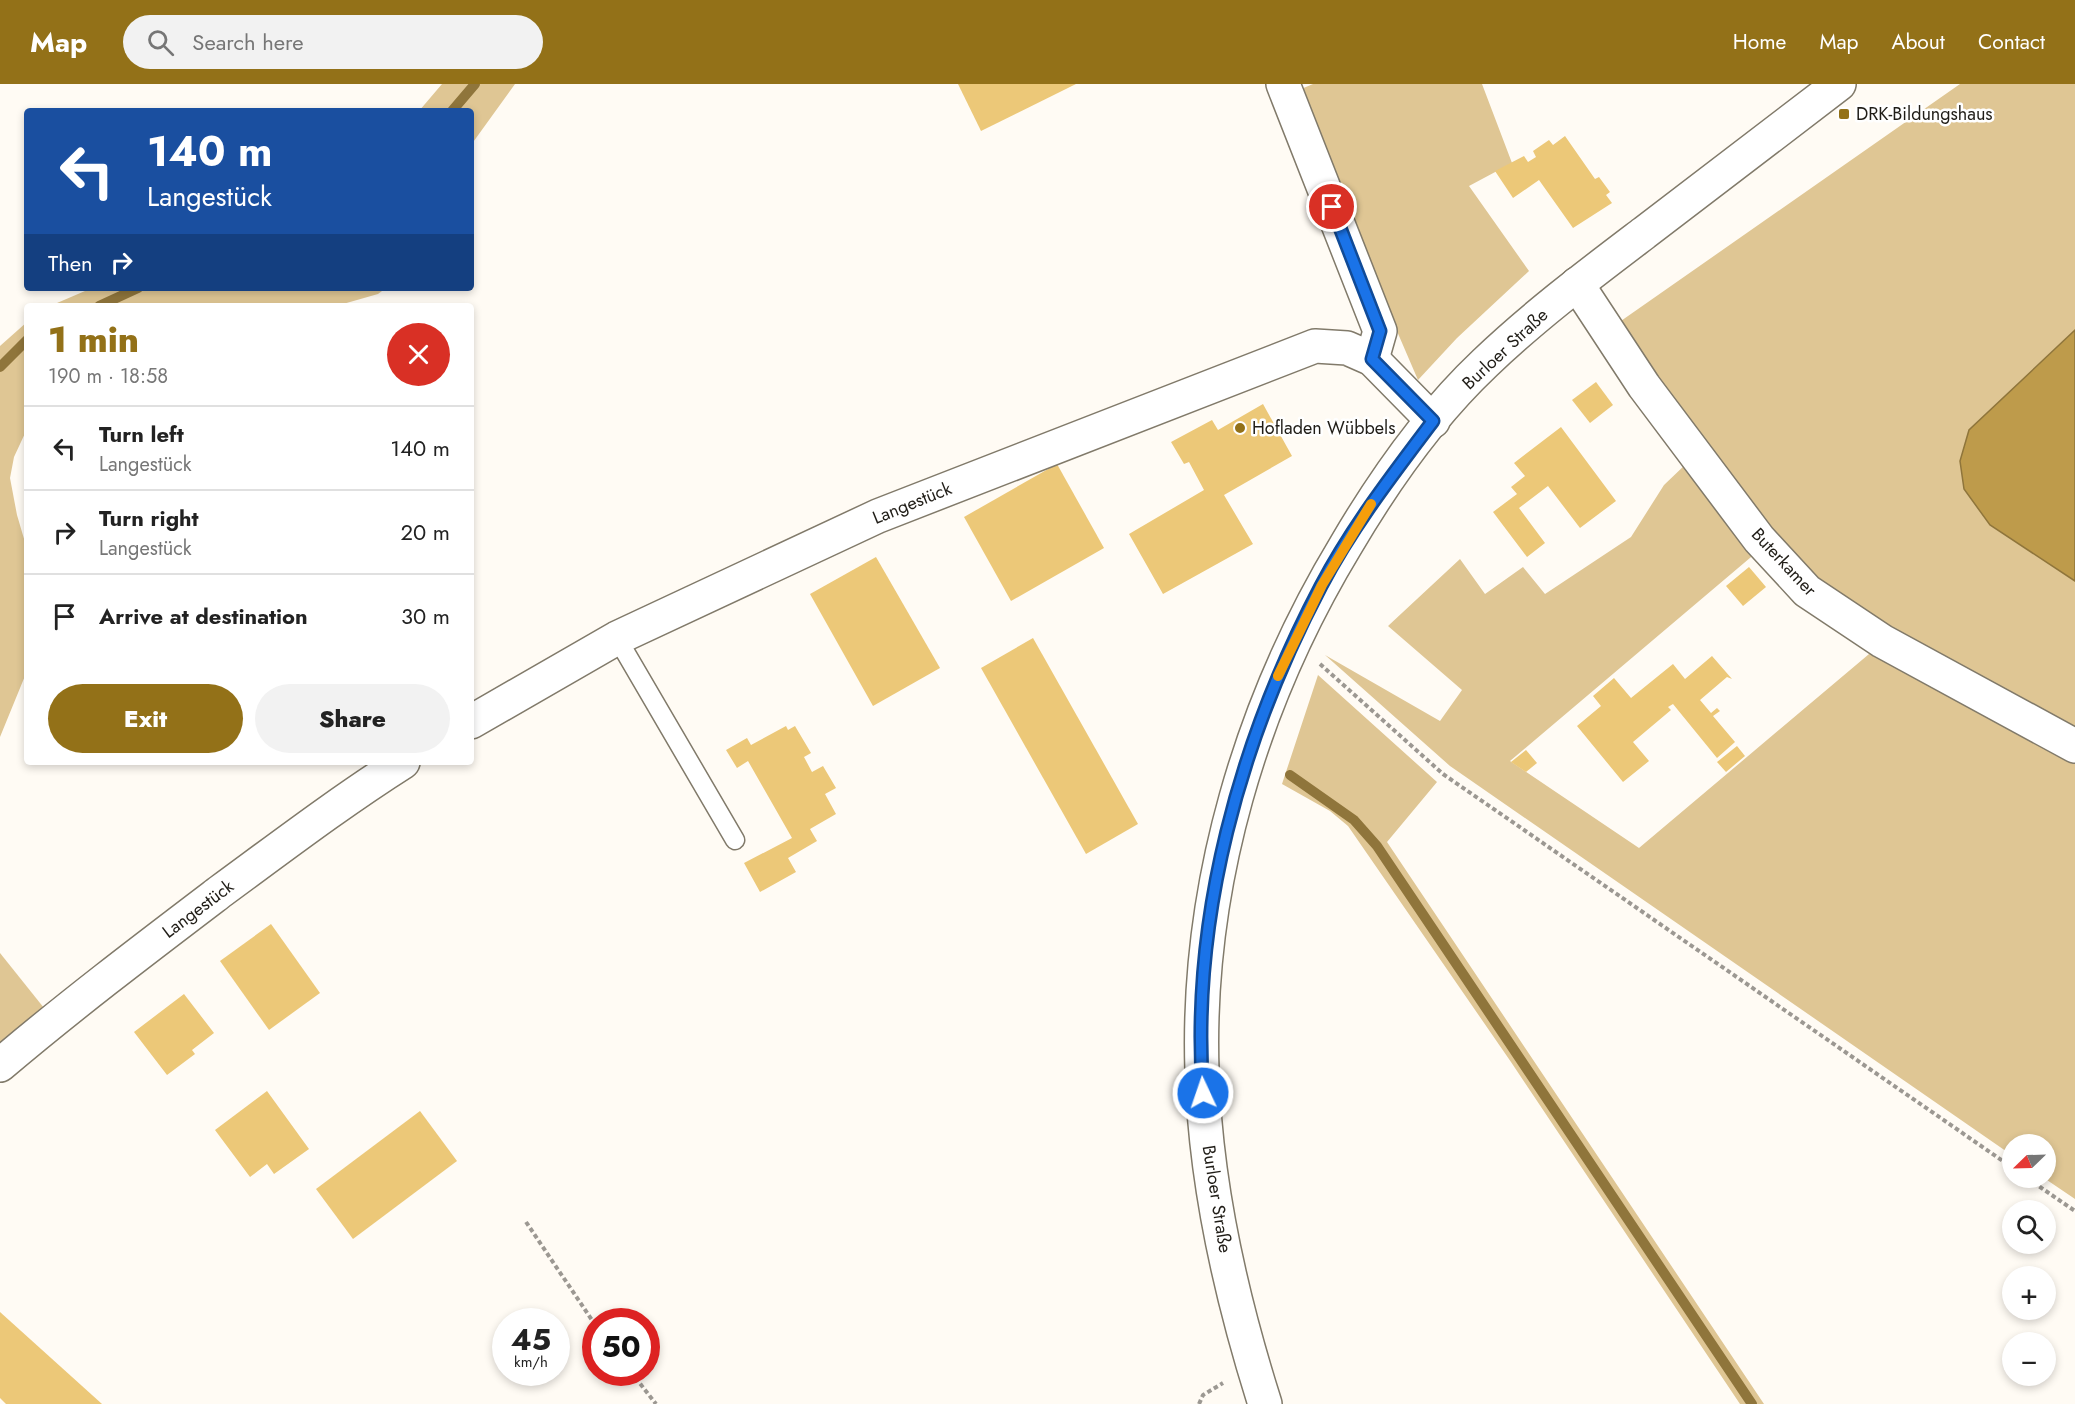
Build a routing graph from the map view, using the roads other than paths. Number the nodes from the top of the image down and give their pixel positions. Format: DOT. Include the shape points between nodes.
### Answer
graph roads {
  1 [pos="1283,84"];
  2 [pos="1839,84"];
  3 [pos="1577,284"];
  4 [pos="1372,359"];
  5 [pos="1433,421"];
  6 [pos="617,638"];
  7 [pos="474,720"];
  8 [pos="2075,746"];
  9 [pos="398,765"];
  10 [pos="735,840"];
  11 [pos="0,1065"];
  12 [pos="1265,1404"];
  1 -- 4 [label="street" via="1380,331"];
  2 -- 3 [label="street, Burloer Straße"];
  3 -- 5 [label="street, Burloer Straße" via="1483,364"];
  3 -- 8 [label="street, Buterkamer" via="1651,396 1759,539 1807,591 1882,641"];
  4 -- 5 [label="street, Langestück"];
  4 -- 6 [label="street, Langestück" via="1347,348 1315,346 878,516"];
  5 -- 12 [label="street, Burloer Straße" via="1369,507 1322,585 1294,642 1278,676 1239,789 1222,852 1206,948 1202,1070 1218,1221 1241,1330"];
  6 -- 7 [label="street, Langestück"];
  6 -- 10 [label="lane"];
  9 -- 11 [label="street, Langestück" via="348,797 93,987"];
}
